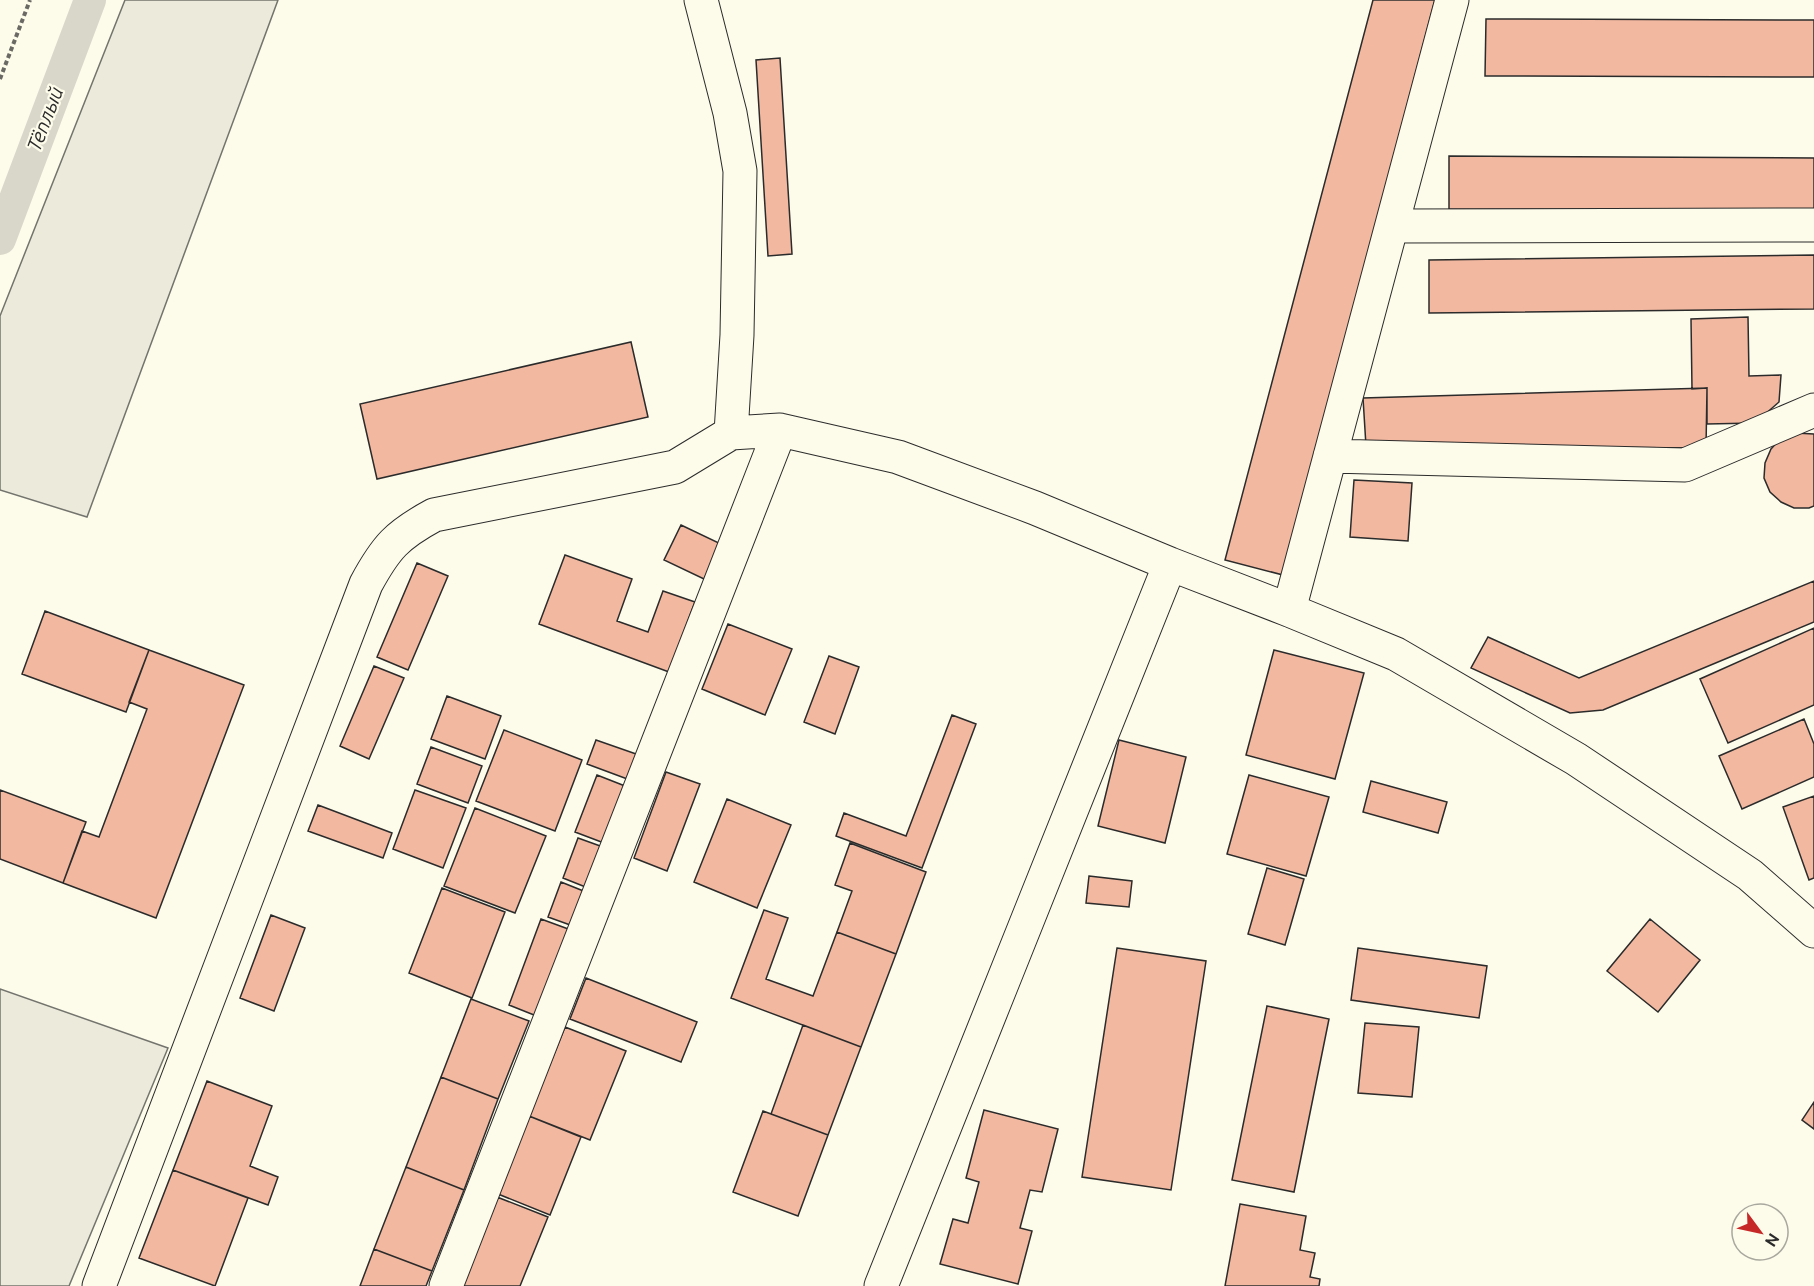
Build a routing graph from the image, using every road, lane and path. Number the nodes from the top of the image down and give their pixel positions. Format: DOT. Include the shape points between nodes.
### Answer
graph roads {
  1 [pos="30,0"];
  2 [pos="701,0"];
  3 [pos="1452,0"];
  4 [pos="0,79"];
  5 [pos="1814,225"];
  6 [pos="1392,226"];
  7 [pos="1814,410"];
  8 [pos="780,430"];
  9 [pos="731,432"];
  10 [pos="1330,456"];
  11 [pos="1170,564"];
  12 [pos="1289,610"];
  13 [pos="1814,931"];
  14 [pos="99,1286"];
  15 [pos="446,1286"];
  16 [pos="882,1286"];
  1 -- 4 [label="path"];
  2 -- 9 [label="street" via="730,113 740,171"];
  3 -- 6 [label="street"];
  5 -- 6 [label="street"];
  6 -- 10 [label="street"];
  7 -- 10 [label="street" via="1685,465"];
  8 -- 9 [label="street"];
  8 -- 11 [label="street" via="898,457"];
  8 -- 15 [label="street"];
  9 -- 14 [label="street" via="675,467 434,515 412,526 384,553 366,584"];
  10 -- 12 [label="street"];
  11 -- 12 [label="street"];
  11 -- 16 [label="street"];
  12 -- 13 [label="street" via="1396,654 1576,759 1750,875"];
}
